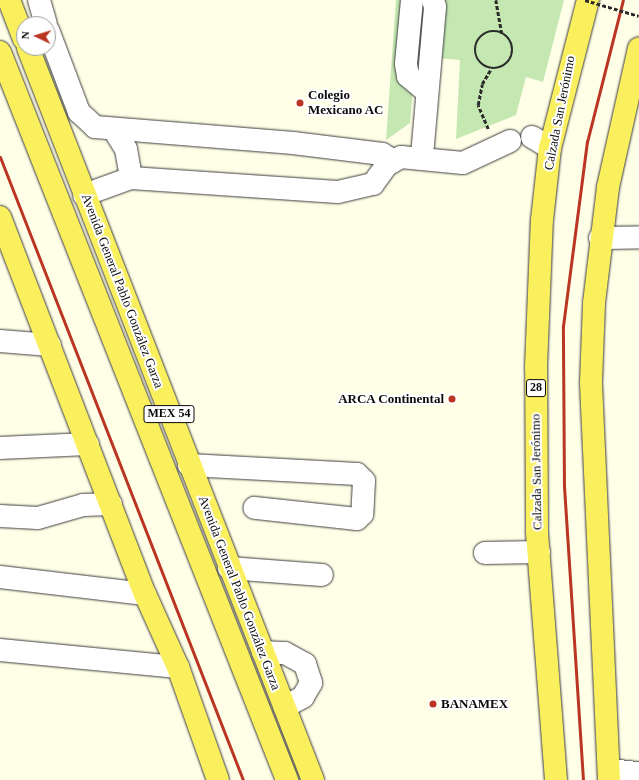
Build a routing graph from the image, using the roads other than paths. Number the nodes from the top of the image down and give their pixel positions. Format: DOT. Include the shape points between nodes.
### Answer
graph roads {
  1 [pos="9,0"];
  2 [pos="39,0"];
  3 [pos="412,0"];
  4 [pos="433,0"];
  5 [pos="588,0"];
  6 [pos="44,16"];
  7 [pos="16,18"];
  8 [pos="639,48"];
  9 [pos="56,51"];
  10 [pos="0,52"];
  11 [pos="31,56"];
  12 [pos="426,91"];
  13 [pos="114,130"];
  14 [pos="500,145"];
  15 [pos="422,156"];
  16 [pos="393,160"];
  17 [pos="131,178"];
  18 [pos="84,195"];
  19 [pos="0,217"];
  20 [pos="639,237"];
  21 [pos="600,238"];
  22 [pos="0,341"];
  23 [pos="50,345"];
  24 [pos="88,444"];
  25 [pos="0,448"];
  26 [pos="189,465"];
  27 [pos="111,504"];
  28 [pos="255,508"];
  29 [pos="0,516"];
  30 [pos="539,552"];
  31 [pos="485,553"];
  32 [pos="229,568"];
  33 [pos="322,575"];
  34 [pos="0,577"];
  35 [pos="145,594"];
  36 [pos="0,650"];
  37 [pos="262,652"];
  38 [pos="178,666"];
  39 [pos="284,707"];
  40 [pos="639,773"];
  41 [pos="609,775"];
  42 [pos="313,779"];
  43 [pos="218,780"];
  44 [pos="287,780"];
  45 [pos="556,780"];
  1 -- 7 [label="main road"];
  2 -- 6 [label="street"];
  3 -- 12 [label="street" via="406,64 408,76"];
  4 -- 12 [label="street" via="435,7"];
  5 -- 30 [label="main road, Calzada San Jerónimo / 28" via="541,142 542,220 536,367"];
  8 -- 21 [label="main road" via="618,137"];
  9 -- 13 [label="street" via="79,112 95,127"];
  10 -- 44 [label="main road, Avenida General Pablo González Garza / MEX 54"];
  11 -- 18 [label="main road, Avenida General Pablo González Garza / MEX 54"];
  12 -- 15 [label="street"];
  13 -- 16 [label="street" via="294,143 382,154"];
  13 -- 17 [label="street" via="126,149"];
  14 -- 15 [label="street" via="463,163"];
  15 -- 16 [label="street"];
  16 -- 17 [label="street" via="373,184 338,192"];
  17 -- 18 [label="street"];
  18 -- 26 [label="main road, Avenida General Pablo González Garza / MEX 54"];
  19 -- 23 [label="main road"];
  20 -- 21 [label="street"];
  21 -- 41 [label="main road" via="590,382"];
  22 -- 23 [label="street"];
  23 -- 24 [label="main road"];
  24 -- 25 [label="street"];
  24 -- 27 [label="main road"];
  26 -- 28 [label="street" via="357,474 364,481 362,514 358,519"];
  26 -- 32 [label="main road, Avenida General Pablo González Garza / MEX 54"];
  27 -- 29 [label="street" via="83,505 38,518"];
  27 -- 35 [label="main road"];
  30 -- 31 [label="street"];
  30 -- 45 [label="main road, Calzada San Jerónimo / 28"];
  32 -- 33 [label="street"];
  32 -- 37 [label="main road, Avenida General Pablo González Garza / MEX 54"];
  34 -- 35 [label="street"];
  35 -- 38 [label="main road"];
  36 -- 38 [label="street"];
  37 -- 39 [label="main road, Avenida General Pablo González Garza / MEX 54"];
  37 -- 39 [label="street" via="284,653 305,664 311,683 303,697"];
  38 -- 43 [label="main road"];
  39 -- 42 [label="main road, Avenida General Pablo González Garza / MEX 54"];
  40 -- 41 [label="street"];
}
